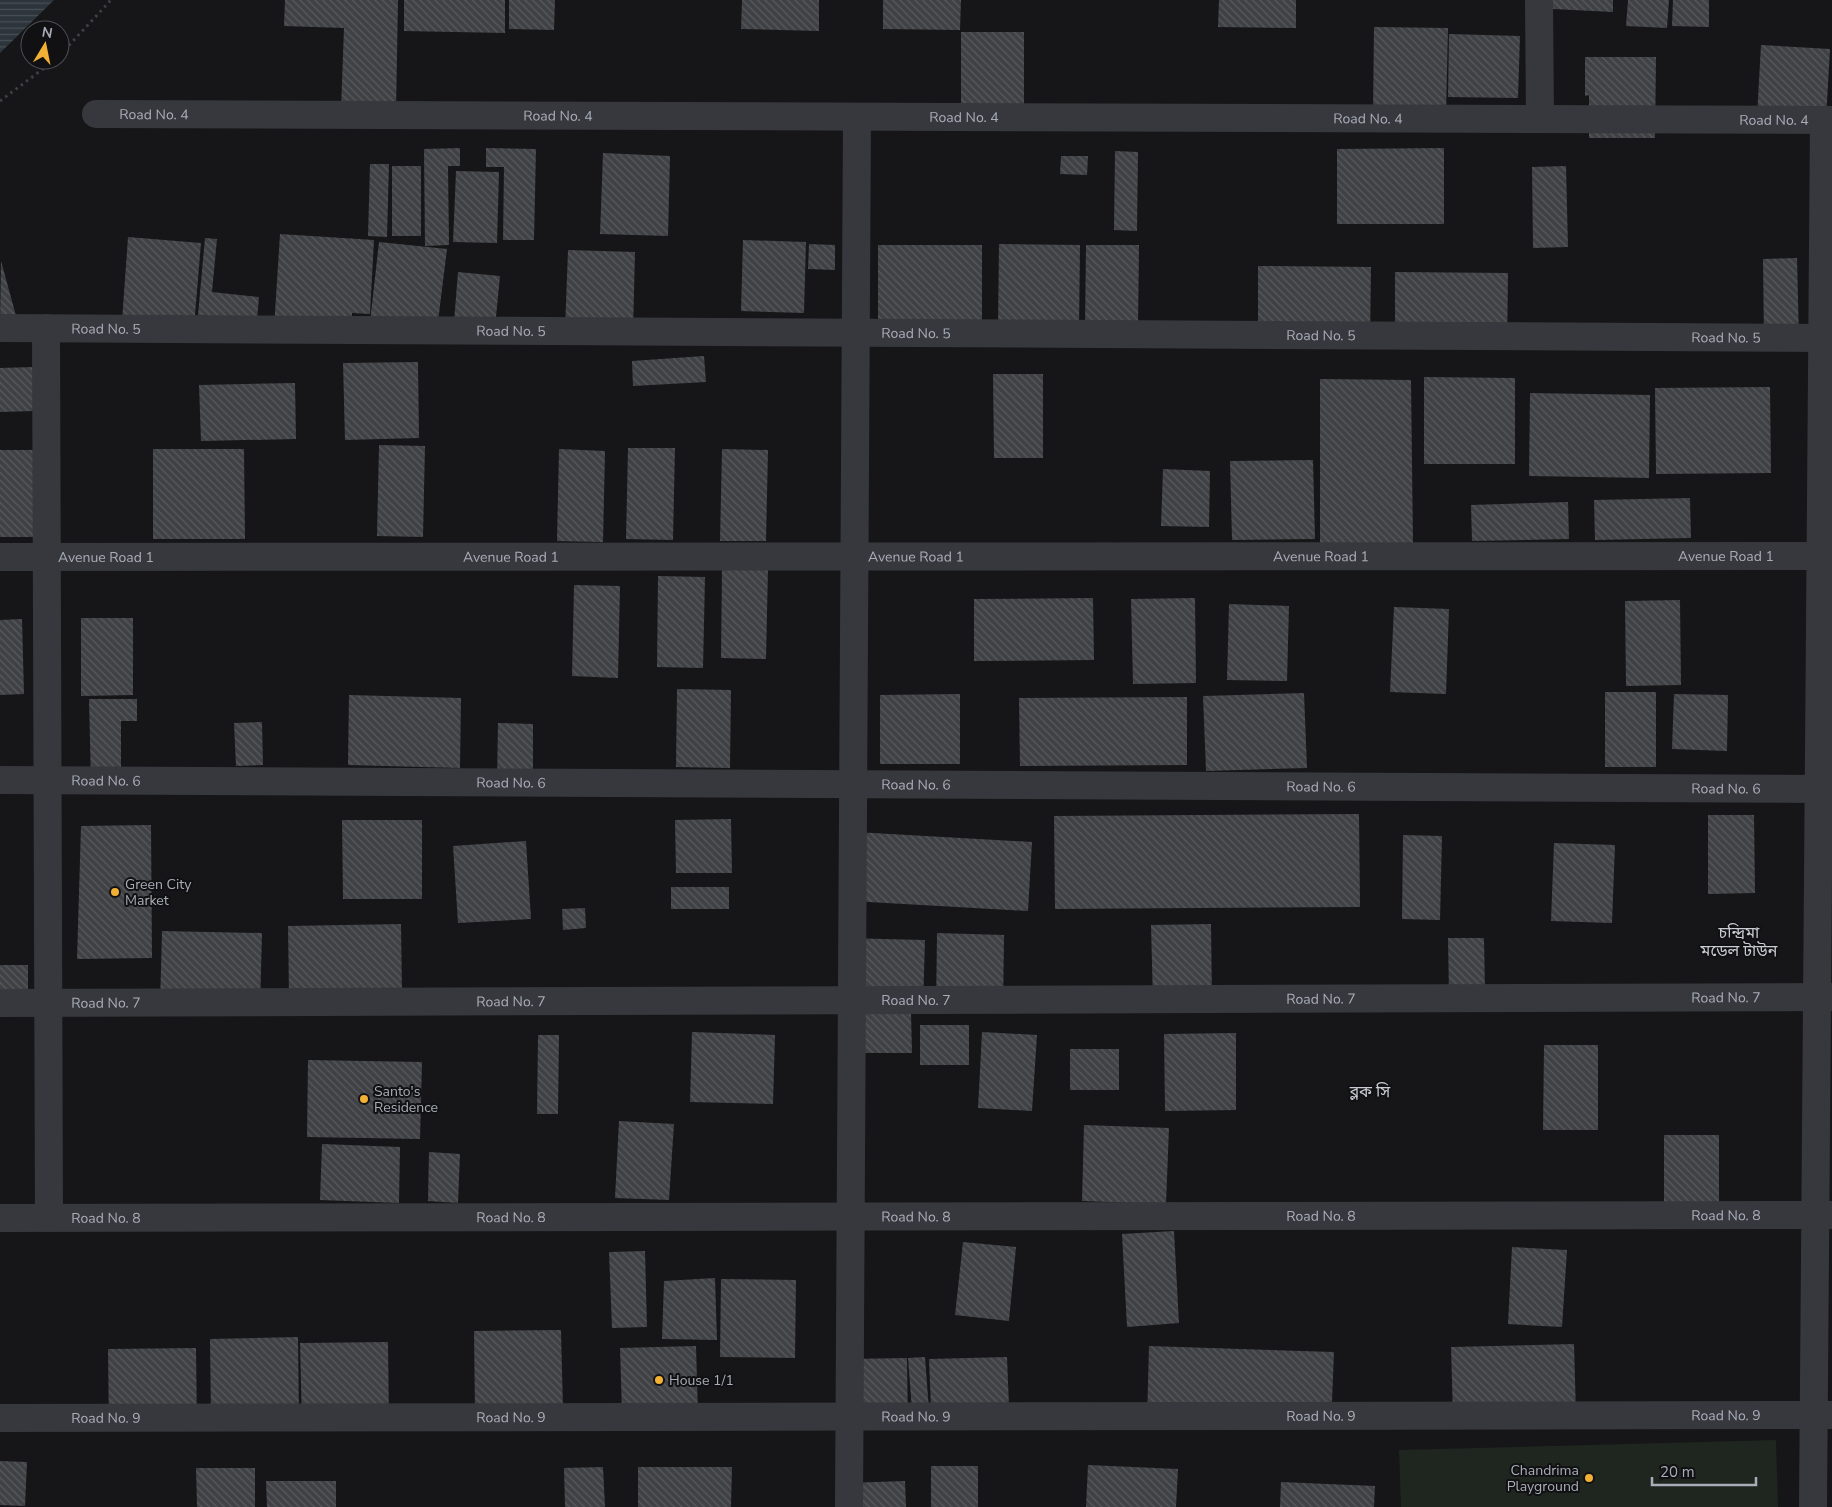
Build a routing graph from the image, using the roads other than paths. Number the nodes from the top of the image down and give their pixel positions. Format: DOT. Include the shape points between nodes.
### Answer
graph roads {
  1 [pos="1538,0"];
  2 [pos="96,114"];
  3 [pos="857,117"];
  4 [pos="1540,119"];
  5 [pos="1828,120"];
  6 [pos="0,328"];
  7 [pos="46,328"];
  8 [pos="856,332"];
  9 [pos="1827,338"];
  10 [pos="0,556"];
  11 [pos="47,556"];
  12 [pos="854,556"];
  13 [pos="1826,556"];
  14 [pos="0,780"];
  15 [pos="48,781"];
  16 [pos="853,785"];
  17 [pos="1825,789"];
  18 [pos="1825,997"];
  19 [pos="852,1000"];
  20 [pos="0,1003"];
  21 [pos="49,1003"];
  22 [pos="1824,1215"];
  23 [pos="851,1217"];
  24 [pos="0,1218"];
  25 [pos="49,1218"];
  26 [pos="1823,1415"];
  27 [pos="850,1417"];
  28 [pos="0,1418"];
  29 [pos="849,1507"];
  30 [pos="1813,1507"];
  1 -- 4 [label="street"];
  2 -- 3 [label="street, Road No. 4"];
  3 -- 4 [label="street, Road No. 4"];
  3 -- 8 [label="street"];
  4 -- 5 [label="street, Road No. 4"];
  5 -- 9 [label="street"];
  6 -- 7 [label="street, Road No. 5"];
  7 -- 8 [label="street, Road No. 5"];
  7 -- 11 [label="street"];
  8 -- 9 [label="street, Road No. 5"];
  8 -- 12 [label="street"];
  9 -- 13 [label="street"];
  10 -- 11 [label="street, Avenue Road 1"];
  11 -- 12 [label="street, Avenue Road 1"];
  11 -- 15 [label="street"];
  12 -- 13 [label="street, Avenue Road 1"];
  12 -- 16 [label="street"];
  13 -- 17 [label="street"];
  14 -- 15 [label="street, Road No. 6"];
  15 -- 16 [label="street, Road No. 6"];
  15 -- 21 [label="street"];
  16 -- 17 [label="street, Road No. 6"];
  16 -- 19 [label="street"];
  17 -- 18 [label="street"];
  18 -- 19 [label="street, Road No. 7"];
  18 -- 22 [label="street"];
  19 -- 21 [label="street, Road No. 7"];
  19 -- 23 [label="street"];
  20 -- 21 [label="street, Road No. 7"];
  21 -- 25 [label="street"];
  22 -- 23 [label="street, Road No. 8"];
  22 -- 26 [label="street"];
  23 -- 25 [label="street, Road No. 8"];
  23 -- 27 [label="street"];
  24 -- 25 [label="street, Road No. 8"];
  26 -- 27 [label="street, Road No. 9"];
  26 -- 30 [label="street"];
  27 -- 28 [label="street, Road No. 9"];
  27 -- 29 [label="street"];
}
